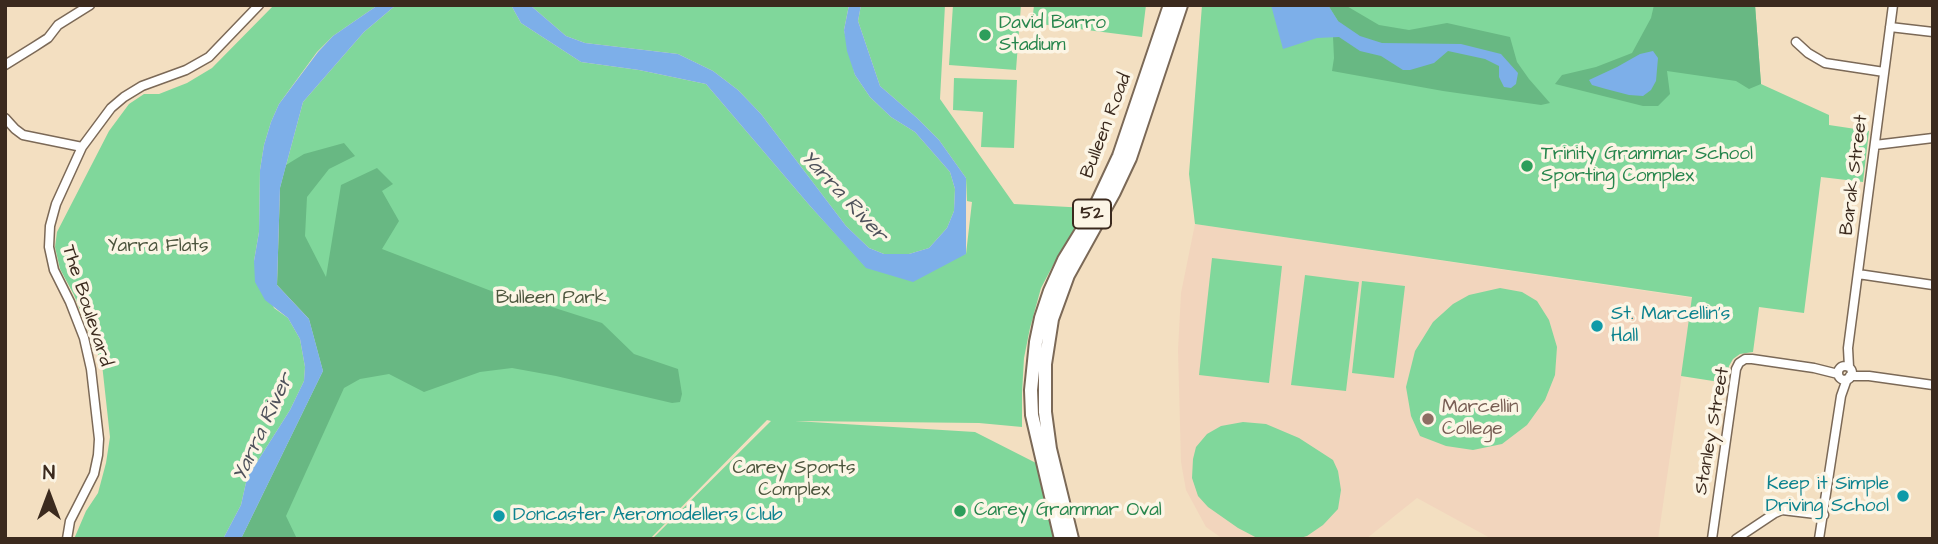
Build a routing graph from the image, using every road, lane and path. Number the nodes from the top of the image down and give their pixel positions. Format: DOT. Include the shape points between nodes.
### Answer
graph roads {
  1 [pos="90,5"];
  2 [pos="259,5"];
  3 [pos="1170,5"];
  4 [pos="1181,5"];
  5 [pos="1893,5"];
  6 [pos="1890,27"];
  7 [pos="1933,32"];
  8 [pos="1796,42"];
  9 [pos="5,65"];
  10 [pos="1884,72"];
  11 [pos="5,118"];
  12 [pos="1933,138"];
  13 [pos="1875,145"];
  14 [pos="82,147"];
  15 [pos="1858,274"];
  16 [pos="1933,285"];
  17 [pos="1845,372"];
  18 [pos="1933,385"];
  19 [pos="1824,514"];
  20 [pos="67,539"];
  21 [pos="1061,539"];
  22 [pos="1072,539"];
  23 [pos="1712,539"];
  24 [pos="1737,539"];
  25 [pos="1821,539"];
  1 -- 9 [label="street"];
  2 -- 14 [label="street, The Boulevard" via="209,57 124,97"];
  3 -- 21 [label="highway, Bulleen Road / 52" via="1119,156 1050,291 1036,342 1032,415"];
  4 -- 22 [label="highway, Bulleen Road / 52" via="1130,158 1068,275 1052,319 1045,364 1045,412"];
  5 -- 6 [label="street, Barak Street"];
  6 -- 7 [label="street"];
  6 -- 10 [label="street, Barak Street"];
  8 -- 10 [label="street" via="1825,63"];
  10 -- 13 [label="street, Barak Street"];
  11 -- 14 [label="street" via="23,135"];
  12 -- 13 [label="street"];
  13 -- 15 [label="street, Barak Street"];
  14 -- 20 [label="street, The Boulevard" via="56,204 49,247 83,338 99,439 94,474 70,520"];
  15 -- 16 [label="street"];
  15 -- 17 [label="street, Barak Street"];
  17 -- 18 [label="street, Stanley Street"];
  17 -- 19 [label="street, Barak Street"];
  17 -- 23 [label="street, Stanley Street" via="1752,359 1737,366"];
  19 -- 24 [label="street" via="1782,510"];
  19 -- 25 [label="street, Barak Street"];
}
